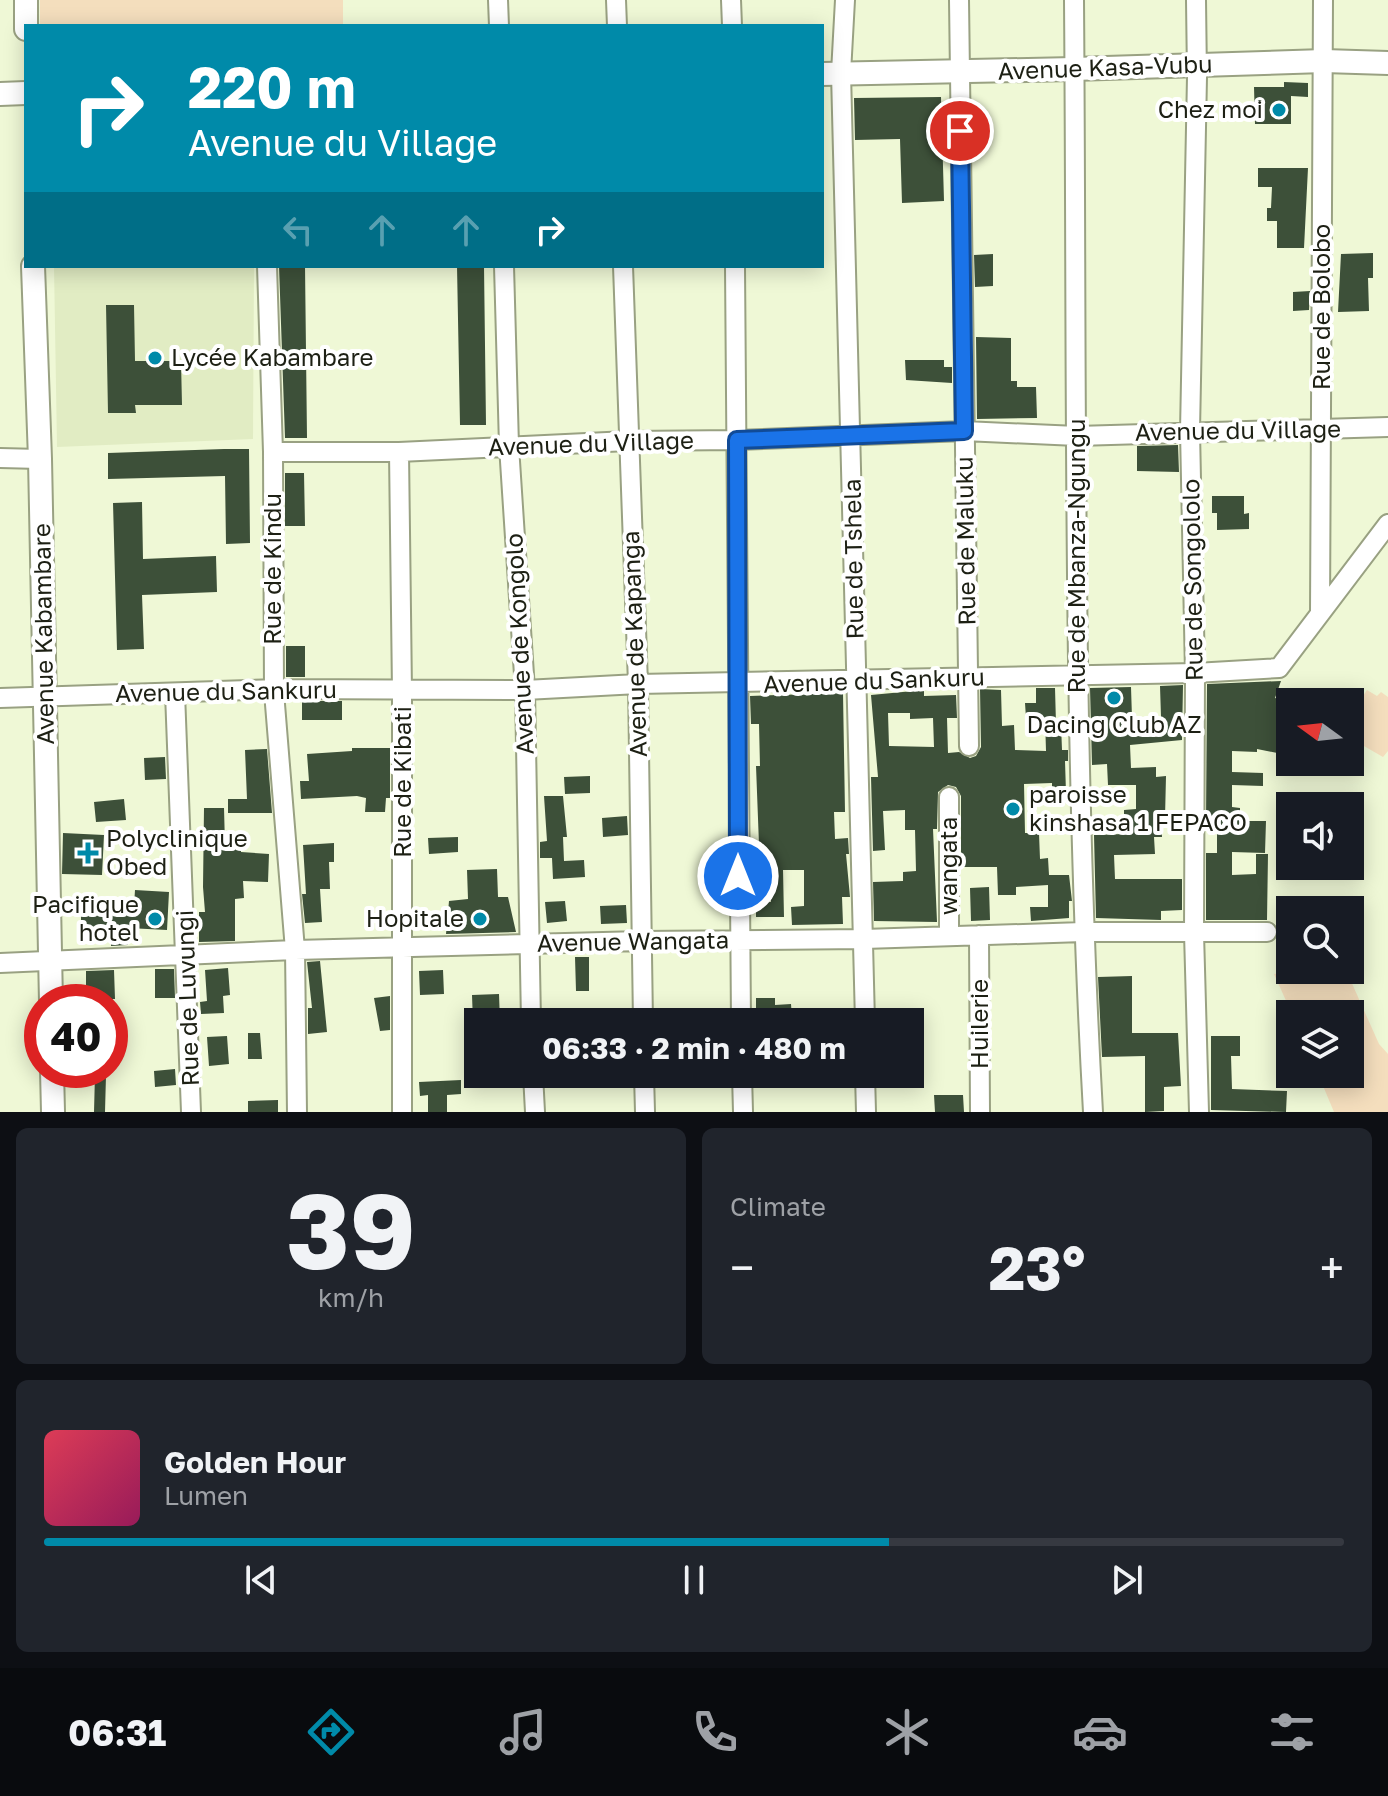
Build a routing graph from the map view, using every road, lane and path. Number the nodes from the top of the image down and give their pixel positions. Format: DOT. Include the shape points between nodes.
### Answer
graph roads {
  1 [pos="26,0"];
  2 [pos="498,0"];
  3 [pos="616,0"];
  4 [pos="731,0"];
  5 [pos="845,0"];
  6 [pos="959,0"];
  7 [pos="1074,0"];
  8 [pos="1196,0"];
  9 [pos="1323,0"];
  10 [pos="26,24"];
  11 [pos="499,24"];
  12 [pos="617,24"];
  13 [pos="732,24"];
  14 [pos="1324,61"];
  15 [pos="1388,63"];
  16 [pos="1197,65"];
  17 [pos="1074,69"];
  18 [pos="959,72"];
  19 [pos="832,74"];
  20 [pos="24,93"];
  21 [pos="0,94"];
  22 [pos="33,268"];
  23 [pos="267,268"];
  24 [pos="504,268"];
  25 [pos="623,268"];
  26 [pos="735,268"];
  27 [pos="1388,427"];
  28 [pos="1321,429"];
  29 [pos="964,431"];
  30 [pos="1190,431"];
  31 [pos="852,436"];
  32 [pos="1077,436"];
  33 [pos="737,440"];
  34 [pos="628,441"];
  35 [pos="509,446"];
  36 [pos="273,452"];
  37 [pos="399,452"];
  38 [pos="0,458"];
  39 [pos="40,459"];
  40 [pos="1388,524"];
  41 [pos="1320,613"];
  42 [pos="1195,673"];
  43 [pos="1077,675"];
  44 [pos="967,678"];
  45 [pos="857,680"];
  46 [pos="638,684"];
  47 [pos="737,684"];
  48 [pos="274,690"];
  49 [pos="525,690"];
  50 [pos="402,691"];
  51 [pos="175,693"];
  52 [pos="45,695"];
  53 [pos="0,698"];
  54 [pos="969,746"];
  55 [pos="949,797"];
  56 [pos="1083,932"];
  57 [pos="1267,932"];
  58 [pos="1194,933"];
  59 [pos="979,935"];
  60 [pos="949,936"];
  61 [pos="864,939"];
  62 [pos="739,940"];
  63 [pos="641,941"];
  64 [pos="528,945"];
  65 [pos="403,948"];
  66 [pos="295,950"];
  67 [pos="187,955"];
  68 [pos="51,961"];
  69 [pos="0,963"];
  70 [pos="51,984"];
  71 [pos="530,1008"];
  72 [pos="643,1008"];
  73 [pos="741,1008"];
  74 [pos="865,1008"];
  75 [pos="52,1088"];
  76 [pos="534,1088"];
  77 [pos="644,1088"];
  78 [pos="742,1088"];
  79 [pos="865,1088"];
  80 [pos="53,1112"];
  81 [pos="191,1112"];
  82 [pos="297,1112"];
  83 [pos="402,1112"];
  84 [pos="535,1112"];
  85 [pos="645,1112"];
  86 [pos="743,1112"];
  87 [pos="866,1112"];
  88 [pos="980,1112"];
  89 [pos="1093,1112"];
  90 [pos="1199,1112"];
  1 -- 10 [label="main road"];
  2 -- 11 [label="street"];
  3 -- 12 [label="street"];
  4 -- 13 [label="street"];
  5 -- 19 [label="street, Rue de Tshela"];
  6 -- 18 [label="street, Rue de Maluku"];
  7 -- 17 [label="street, Rue de Mbanza-Ngungu"];
  8 -- 16 [label="street, Rue de Songololo"];
  9 -- 14 [label="street, Rue de Bolobo"];
  14 -- 15 [label="main road, Avenue Kasa-Vubu"];
  14 -- 16 [label="main road, Avenue Kasa-Vubu"];
  14 -- 28 [label="street, Rue de Bolobo"];
  16 -- 17 [label="main road, Avenue Kasa-Vubu"];
  16 -- 30 [label="street, Rue de Songololo"];
  17 -- 18 [label="main road, Avenue Kasa-Vubu"];
  17 -- 32 [label="street, Rue de Mbanza-Ngungu"];
  18 -- 19 [label="main road, Avenue Kasa-Vubu"];
  18 -- 29 [label="street, Rue de Maluku"];
  19 -- 31 [label="street, Rue de Tshela"];
  20 -- 21 [label="main road"];
  22 -- 39 [label="main road, Avenue Kabambare"];
  23 -- 36 [label="street, Rue de Kindu"];
  24 -- 35 [label="street, Avenue de Kongolo"];
  25 -- 34 [label="street, Avenue de Kapanga"];
  26 -- 33 [label="street"];
  27 -- 28 [label="street, Avenue du Village"];
  28 -- 30 [label="street, Avenue du Village"];
  28 -- 41 [label="street, Rue de Bolobo"];
  29 -- 31 [label="street, Avenue du Village"];
  29 -- 32 [label="street, Avenue du Village"];
  29 -- 44 [label="street, Rue de Maluku"];
  30 -- 32 [label="street, Avenue du Village"];
  30 -- 42 [label="street, Rue de Songololo"];
  31 -- 33 [label="street, Avenue du Village"];
  31 -- 45 [label="street, Rue de Tshela"];
  32 -- 43 [label="street, Rue de Mbanza-Ngungu"];
  33 -- 34 [label="street, Avenue du Village"];
  33 -- 47 [label="street"];
  34 -- 35 [label="street, Avenue du Village"];
  34 -- 46 [label="street, Avenue de Kapanga"];
  35 -- 37 [label="street, Avenue du Village"];
  35 -- 49 [label="street, Avenue de Kongolo"];
  36 -- 37 [label="street, Avenue du Village"];
  36 -- 48 [label="street, Rue de Kindu"];
  37 -- 50 [label="street, Rue de Kibati"];
  38 -- 39 [label="street"];
  39 -- 52 [label="main road, Avenue Kabambare"];
  40 -- 41 [label="street, Avenue du Sankuru"];
  41 -- 42 [label="street, Avenue du Sankuru" via="1279,668"];
  42 -- 43 [label="street, Avenue du Sankuru"];
  42 -- 58 [label="street, Rue de Songololo"];
  43 -- 44 [label="street, Avenue du Sankuru"];
  43 -- 56 [label="street, Rue de Mbanza-Ngungu"];
  44 -- 45 [label="street, Avenue du Sankuru"];
  44 -- 54 [label="street, Rue de Maluku"];
  45 -- 47 [label="street, Avenue du Sankuru"];
  45 -- 61 [label="street, Rue de Tshela"];
  46 -- 47 [label="street, Avenue du Sankuru"];
  46 -- 49 [label="street, Avenue du Sankuru"];
  46 -- 63 [label="street, Avenue de Kapanga"];
  47 -- 62 [label="street"];
  48 -- 50 [label="street, Avenue du Sankuru"];
  48 -- 51 [label="street, Avenue du Sankuru"];
  48 -- 66 [label="street, Rue de Kindu"];
  49 -- 50 [label="street, Avenue du Sankuru"];
  49 -- 64 [label="street, Avenue de Kongolo"];
  50 -- 65 [label="street, Rue de Kibati"];
  51 -- 52 [label="street, Avenue du Sankuru"];
  51 -- 67 [label="street, Rue de Luvungi"];
  52 -- 53 [label="street, Avenue du Sankuru"];
  52 -- 68 [label="main road, Avenue Kabambare"];
  55 -- 60 [label="street, wangata"];
  56 -- 58 [label="street, Avenue Wangata"];
  56 -- 59 [label="street, Avenue Wangata"];
  56 -- 89 [label="street, Rue de Mbanza-Ngungu"];
  57 -- 58 [label="street, Avenue Wangata"];
  58 -- 90 [label="street, Rue de Songololo"];
  59 -- 60 [label="street, Avenue Wangata"];
  59 -- 88 [label="street, Huilerie"];
  60 -- 61 [label="street, Avenue Wangata"];
  61 -- 62 [label="street, Avenue Wangata"];
  61 -- 74 [label="street, Rue de Tshela"];
  62 -- 63 [label="street, Avenue Wangata"];
  62 -- 73 [label="street"];
  63 -- 64 [label="street, Avenue Wangata"];
  63 -- 72 [label="street, Avenue de Kapanga"];
  64 -- 65 [label="street, Avenue Wangata"];
  64 -- 71 [label="street, Avenue de Kongolo"];
  65 -- 66 [label="street, Avenue Wangata"];
  65 -- 83 [label="street, Rue de Kibati"];
  66 -- 67 [label="street, Avenue Wangata"];
  66 -- 82 [label="street, Rue de Kindu"];
  67 -- 68 [label="street, Avenue Wangata"];
  67 -- 81 [label="street, Rue de Luvungi"];
  68 -- 69 [label="street, Avenue Wangata"];
  68 -- 70 [label="main road, Avenue Kabambare"];
  75 -- 80 [label="main road"];
  76 -- 84 [label="street"];
  77 -- 85 [label="street"];
  78 -- 86 [label="street"];
  79 -- 87 [label="street"];
}
